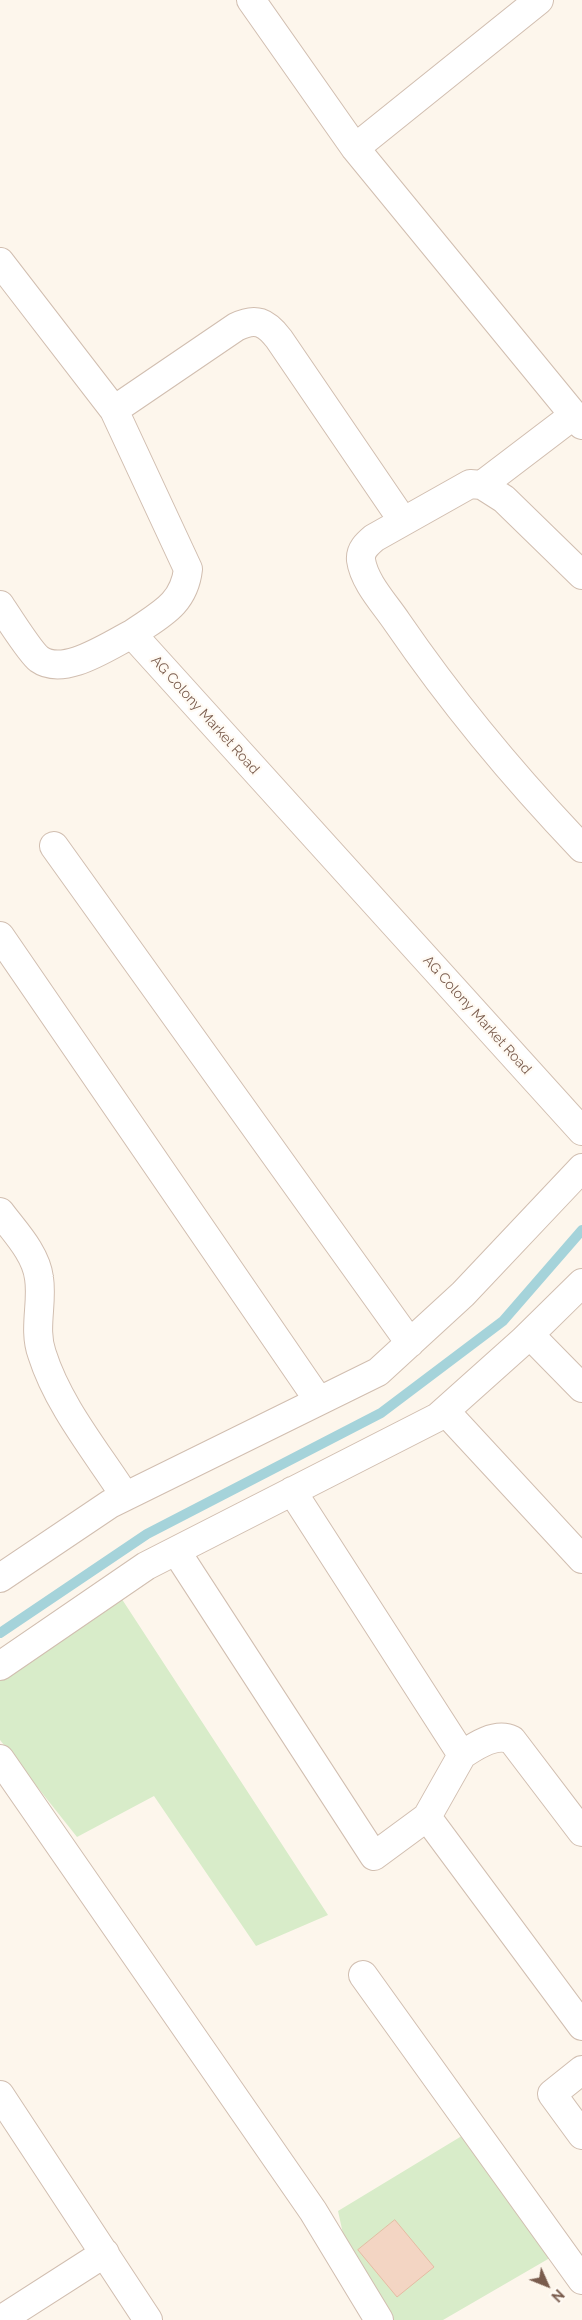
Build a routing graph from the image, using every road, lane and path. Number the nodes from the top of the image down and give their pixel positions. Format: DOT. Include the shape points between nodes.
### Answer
graph roads {
  1 [pos="251,0"];
  2 [pos="540,0"];
  3 [pos="355,148"];
  4 [pos="0,262"];
  5 [pos="114,410"];
  6 [pos="578,420"];
  7 [pos="482,485"];
  8 [pos="403,521"];
  9 [pos="582,575"];
  10 [pos="0,606"];
  11 [pos="132,634"];
  12 [pos="54,846"];
  13 [pos="582,848"];
  14 [pos="0,936"];
  15 [pos="582,1131"];
  16 [pos="582,1168"];
  17 [pos="0,1212"];
  18 [pos="582,1283"];
  19 [pos="530,1334"];
  20 [pos="410,1344"];
  21 [pos="582,1388"];
  22 [pos="319,1401"];
  23 [pos="445,1411"];
  24 [pos="292,1491"];
  25 [pos="125,1496"];
  26 [pos="176,1550"];
  27 [pos="582,1559"];
  28 [pos="0,1578"];
  29 [pos="0,1666"];
  30 [pos="462,1755"];
  31 [pos="0,1759"];
  32 [pos="427,1817"];
  33 [pos="582,1832"];
  34 [pos="363,1975"];
  35 [pos="582,2026"];
  36 [pos="582,2070"];
  37 [pos="0,2095"];
  38 [pos="582,2135"];
  39 [pos="105,2253"];
  40 [pos="582,2280"];
  41 [pos="2,2319"];
  42 [pos="148,2320"];
  43 [pos="379,2320"];
  1 -- 3 [label="street"];
  2 -- 3 [label="street"];
  3 -- 6 [label="street"];
  4 -- 5 [label="street"];
  5 -- 8 [label="street" via="236,327 252,321 260,322 280,339"];
  5 -- 11 [label="street" via="188,569 186,585 177,601"];
  6 -- 7 [label="street"];
  7 -- 8 [label="street" via="470,484"];
  7 -- 9 [label="street" via="504,499"];
  8 -- 13 [label="street" via="374,538 362,551 363,567 372,585 487,744"];
  10 -- 11 [label="street" via="39,658 55,665 68,665"];
  11 -- 15 [label="street, AG Colony Market Road"];
  12 -- 20 [label="street"];
  14 -- 22 [label="street"];
  16 -- 20 [label="street" via="463,1294"];
  17 -- 25 [label="street" via="26,1248 39,1277 38,1332 49,1374"];
  18 -- 19 [label="street"];
  19 -- 21 [label="street"];
  19 -- 23 [label="street"];
  20 -- 22 [label="street" via="378,1372"];
  22 -- 25 [label="street"];
  23 -- 24 [label="street"];
  23 -- 27 [label="street"];
  24 -- 26 [label="street"];
  24 -- 30 [label="street"];
  25 -- 28 [label="street"];
  26 -- 29 [label="street" via="146,1566"];
  26 -- 32 [label="street" via="374,1856"];
  30 -- 32 [label="street"];
  30 -- 33 [label="street" via="480,1742 512,1740"];
  31 -- 43 [label="street" via="313,2211"];
  32 -- 35 [label="street"];
  34 -- 40 [label="street"];
  36 -- 38 [label="street" via="552,2094"];
  37 -- 39 [label="street"];
  39 -- 41 [label="street"];
  39 -- 42 [label="street"];
}
